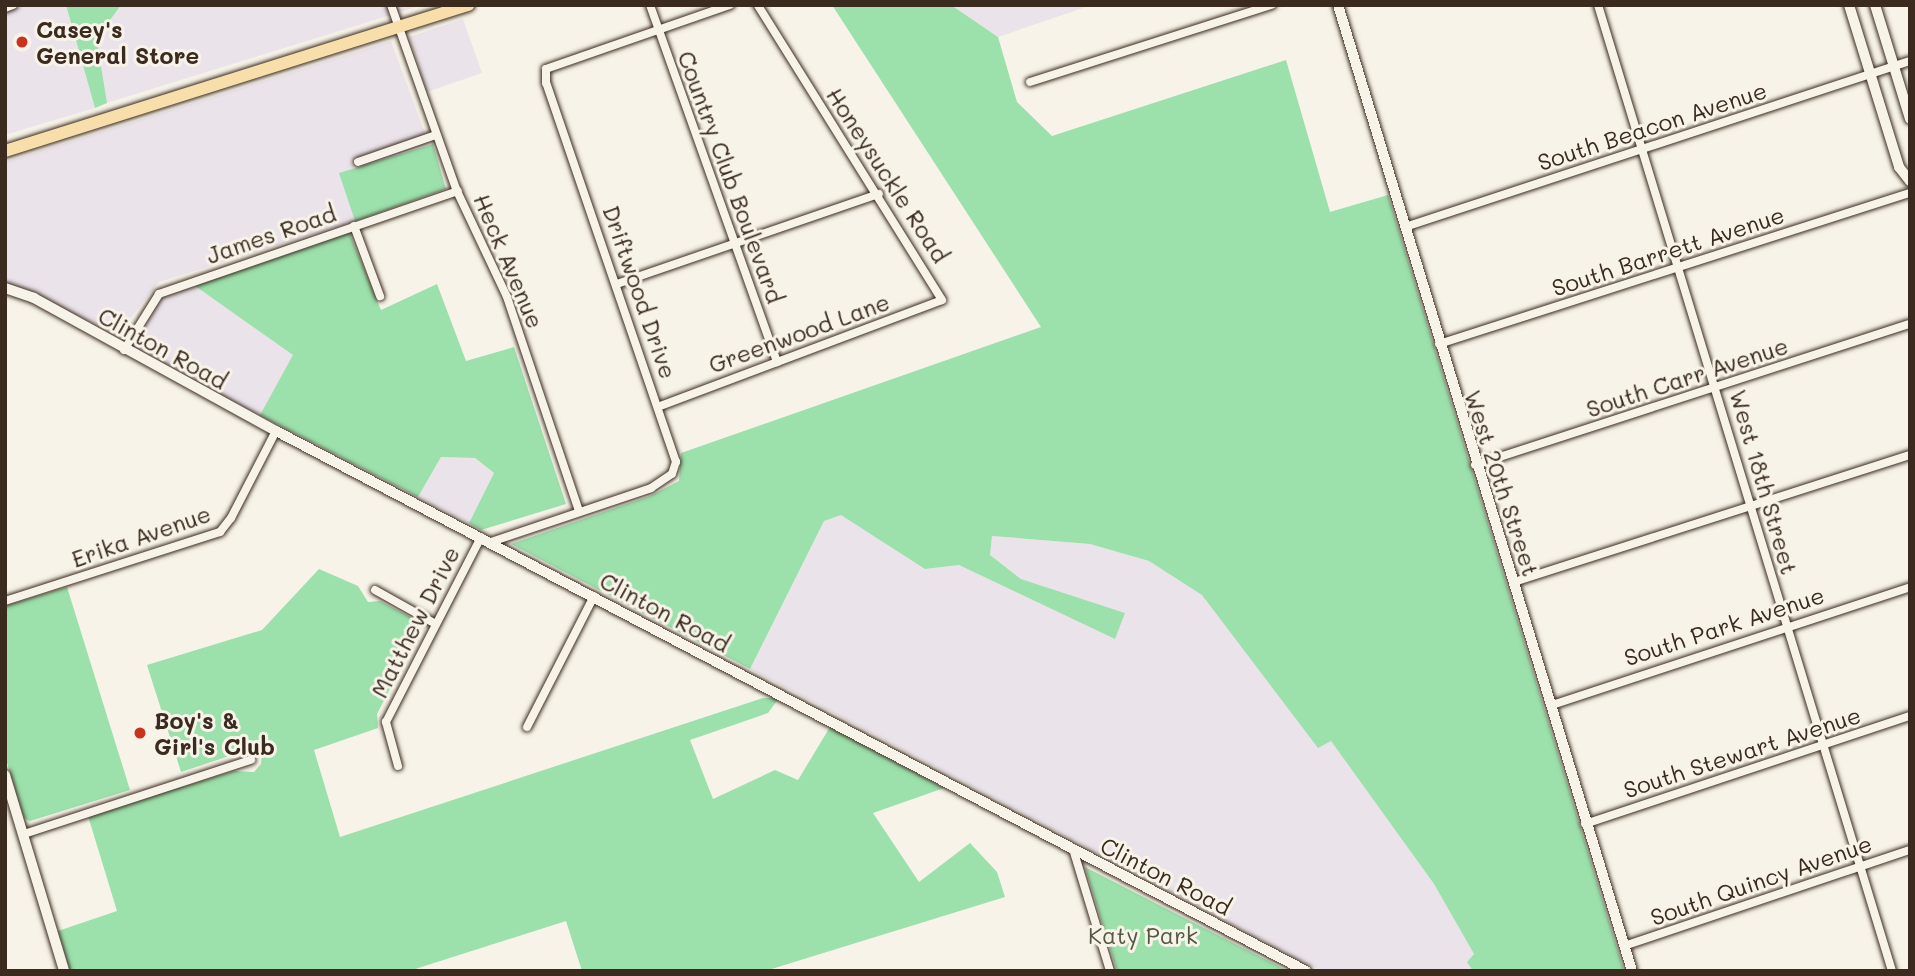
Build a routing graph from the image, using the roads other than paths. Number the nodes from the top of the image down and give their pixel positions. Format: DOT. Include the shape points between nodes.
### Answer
graph roads {
  1 [pos="13,5"];
  2 [pos="391,5"];
  3 [pos="469,5"];
  4 [pos="650,5"];
  5 [pos="730,5"];
  6 [pos="758,5"];
  7 [pos="1272,5"];
  8 [pos="1338,5"];
  9 [pos="1598,5"];
  10 [pos="1849,5"];
  11 [pos="1875,5"];
  12 [pos="5,8"];
  13 [pos="399,27"];
  14 [pos="658,30"];
  15 [pos="1910,61"];
  16 [pos="1894,67"];
  17 [pos="1870,74"];
  18 [pos="1030,82"];
  19 [pos="1910,119"];
  20 [pos="436,135"];
  21 [pos="1643,149"];
  22 [pos="5,151"];
  23 [pos="358,162"];
  24 [pos="1910,181"];
  25 [pos="458,191"];
  26 [pos="1910,193"];
  27 [pos="879,194"];
  28 [pos="354,226"];
  29 [pos="1405,227"];
  30 [pos="735,244"];
  31 [pos="1680,267"];
  32 [pos="617,284"];
  33 [pos="5,288"];
  34 [pos="380,296"];
  35 [pos="912,312"];
  36 [pos="1910,324"];
  37 [pos="1438,344"];
  38 [pos="124,350"];
  39 [pos="777,362"];
  40 [pos="1716,388"];
  41 [pos="660,406"];
  42 [pos="276,431"];
  43 [pos="1910,455"];
  44 [pos="1475,465"];
  45 [pos="1751,509"];
  46 [pos="579,511"];
  47 [pos="486,540"];
  48 [pos="1514,582"];
  49 [pos="1910,587"];
  50 [pos="375,590"];
  51 [pos="594,596"];
  52 [pos="5,601"];
  53 [pos="434,623"];
  54 [pos="1786,625"];
  55 [pos="1552,705"];
  56 [pos="1910,716"];
  57 [pos="527,727"];
  58 [pos="1824,745"];
  59 [pos="251,760"];
  60 [pos="398,766"];
  61 [pos="5,775"];
  62 [pos="1585,824"];
  63 [pos="24,834"];
  64 [pos="1073,849"];
  65 [pos="1910,850"];
  66 [pos="1862,867"];
  67 [pos="1624,946"];
  68 [pos="64,971"];
  69 [pos="1110,971"];
  70 [pos="1306,971"];
  71 [pos="1632,971"];
  72 [pos="1892,971"];
  1 -- 12 [label="street"];
  2 -- 13 [label="street, Heck Avenue"];
  3 -- 13 [label="highway"];
  4 -- 14 [label="street, Country Club Boulevard"];
  5 -- 14 [label="street"];
  6 -- 27 [label="street, Honeysuckle Road"];
  7 -- 18 [label="street"];
  8 -- 29 [label="street, West 20th Street"];
  9 -- 21 [label="street, West 18th Street"];
  10 -- 17 [label="main road"];
  11 -- 16 [label="main road"];
  13 -- 20 [label="street, Heck Avenue"];
  13 -- 22 [label="highway"];
  14 -- 30 [label="street, Country Club Boulevard"];
  14 -- 32 [label="street, Driftwood Drive" via="546,69"];
  15 -- 16 [label="street, South Beacon Avenue"];
  16 -- 17 [label="street, South Beacon Avenue"];
  16 -- 19 [label="main road"];
  17 -- 21 [label="street, South Beacon Avenue"];
  17 -- 24 [label="main road" via="1899,167"];
  20 -- 23 [label="street"];
  20 -- 25 [label="street, Heck Avenue"];
  21 -- 29 [label="street, South Beacon Avenue"];
  21 -- 31 [label="street, West 18th Street"];
  25 -- 28 [label="street, James Road"];
  25 -- 46 [label="street, Heck Avenue" via="507,297"];
  26 -- 31 [label="street, South Barrett Avenue"];
  27 -- 30 [label="street"];
  27 -- 35 [label="street, Honeysuckle Road" via="942,297"];
  28 -- 34 [label="street"];
  28 -- 38 [label="street, James Road" via="159,294"];
  29 -- 37 [label="street, West 20th Street"];
  30 -- 32 [label="street"];
  30 -- 39 [label="street, Country Club Boulevard"];
  31 -- 37 [label="street, South Barrett Avenue"];
  31 -- 40 [label="street, West 18th Street"];
  32 -- 41 [label="street, Driftwood Drive"];
  33 -- 38 [label="street, Clinton Road" via="34,298"];
  35 -- 39 [label="street, Greenwood Lane"];
  36 -- 40 [label="street, South Carr Avenue"];
  37 -- 44 [label="street, West 20th Street"];
  38 -- 42 [label="street, Clinton Road"];
  39 -- 41 [label="street, Greenwood Lane"];
  40 -- 44 [label="street, South Carr Avenue"];
  40 -- 45 [label="street, West 18th Street"];
  41 -- 46 [label="street, Driftwood Drive" via="675,452 675,468 667,479"];
  42 -- 47 [label="street, Clinton Road"];
  42 -- 52 [label="street, Erika Avenue" via="231,518 219,531"];
  43 -- 45 [label="street"];
  44 -- 48 [label="street, West 20th Street"];
  45 -- 48 [label="street"];
  45 -- 54 [label="street, West 18th Street"];
  46 -- 47 [label="street"];
  47 -- 51 [label="street, Clinton Road"];
  47 -- 53 [label="street, Matthew Drive"];
  48 -- 55 [label="street, West 20th Street"];
  49 -- 54 [label="street, South Park Avenue"];
  50 -- 53 [label="street"];
  51 -- 57 [label="street"];
  51 -- 64 [label="street, Clinton Road"];
  53 -- 60 [label="street, Matthew Drive" via="386,722"];
  54 -- 55 [label="street, South Park Avenue"];
  54 -- 58 [label="street, West 18th Street"];
  55 -- 62 [label="street, West 20th Street"];
  56 -- 58 [label="street, South Stewart Avenue"];
  58 -- 62 [label="street, South Stewart Avenue"];
  58 -- 66 [label="street, West 18th Street"];
  59 -- 63 [label="street"];
  61 -- 63 [label="street"];
  62 -- 67 [label="street, West 20th Street"];
  63 -- 68 [label="street"];
  64 -- 69 [label="street"];
  64 -- 70 [label="street, Clinton Road"];
  65 -- 66 [label="street, South Quincy Avenue"];
  66 -- 67 [label="street, South Quincy Avenue"];
  66 -- 72 [label="street, West 18th Street"];
  67 -- 71 [label="street, West 20th Street"];
}
